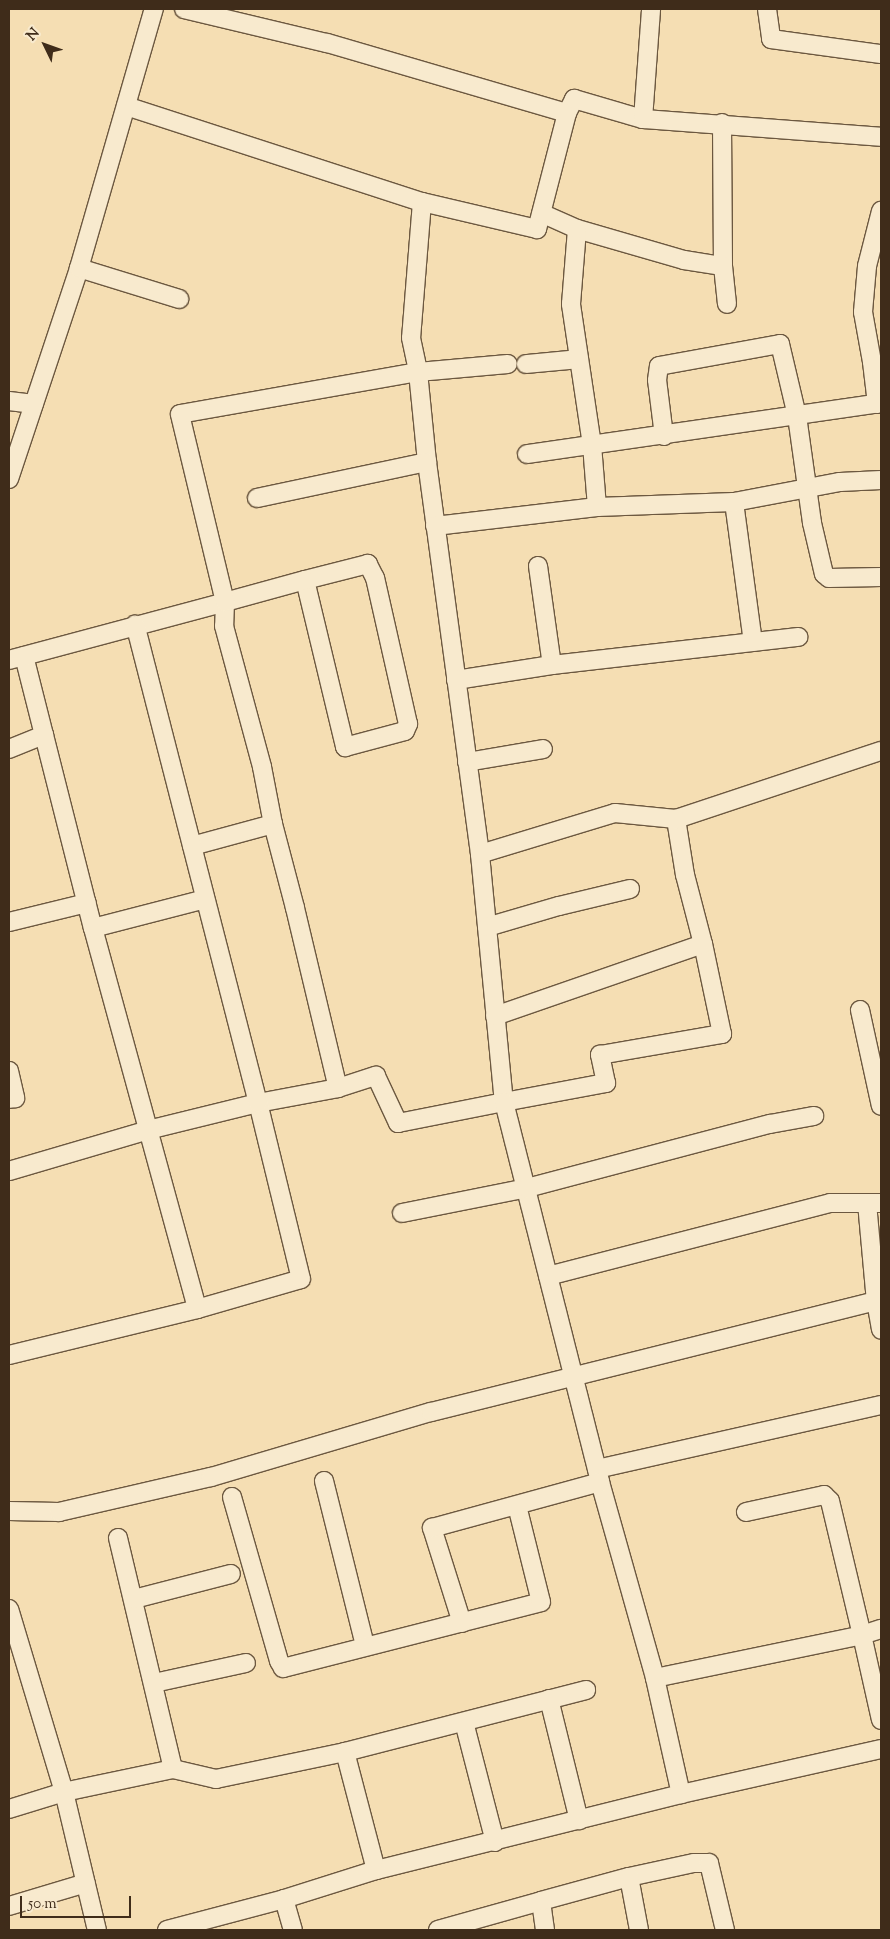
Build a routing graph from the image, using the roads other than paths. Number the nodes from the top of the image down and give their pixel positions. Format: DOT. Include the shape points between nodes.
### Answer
graph roads {
  1 [pos="154,9"];
  2 [pos="184,9"];
  3 [pos="651,9"];
  4 [pos="767,9"];
  5 [pos="881,54"];
  6 [pos="126,106"];
  7 [pos="567,113"];
  8 [pos="643,119"];
  9 [pos="722,123"];
  10 [pos="881,137"];
  11 [pos="422,202"];
  12 [pos="881,211"];
  13 [pos="541,214"];
  14 [pos="577,229"];
  15 [pos="879,230"];
  16 [pos="723,266"];
  17 [pos="79,268"];
  18 [pos="874,274"];
  19 [pos="179,299"];
  20 [pos="727,304"];
  21 [pos="873,321"];
  22 [pos="579,359"];
  23 [pos="877,361"];
  24 [pos="418,372"];
  25 [pos="9,401"];
  26 [pos="34,404"];
  27 [pos="879,404"];
  28 [pos="797,416"];
  29 [pos="664,436"];
  30 [pos="592,445"];
  31 [pos="527,454"];
  32 [pos="427,462"];
  33 [pos="9,479"];
  34 [pos="881,480"];
  35 [pos="807,488"];
  36 [pos="257,498"];
  37 [pos="734,502"];
  38 [pos="597,507"];
  39 [pos="436,526"];
  40 [pos="538,566"];
  41 [pos="881,577"];
  42 [pos="305,580"];
  43 [pos="225,602"];
  44 [pos="134,626"];
  45 [pos="798,637"];
  46 [pos="753,642"];
  47 [pos="16,658"];
  48 [pos="552,665"];
  49 [pos="456,680"];
  50 [pos="44,735"];
  51 [pos="9,749"];
  52 [pos="543,749"];
  53 [pos="881,751"];
  54 [pos="467,762"];
  55 [pos="676,819"];
  56 [pos="272,824"];
  57 [pos="192,846"];
  58 [pos="480,854"];
  59 [pos="630,888"];
  60 [pos="205,900"];
  61 [pos="87,903"];
  62 [pos="9,922"];
  63 [pos="487,927"];
  64 [pos="93,928"];
  65 [pos="703,944"];
  66 [pos="860,1010"];
  67 [pos="495,1016"];
  68 [pos="9,1071"];
  69 [pos="338,1088"];
  70 [pos="9,1099"];
  71 [pos="504,1102"];
  72 [pos="258,1103"];
  73 [pos="881,1106"];
  74 [pos="814,1116"];
  75 [pos="148,1130"];
  76 [pos="9,1170"];
  77 [pos="526,1188"];
  78 [pos="874,1203"];
  79 [pos="402,1212"];
  80 [pos="548,1276"];
  81 [pos="878,1301"];
  82 [pos="197,1309"];
  83 [pos="881,1330"];
  84 [pos="9,1355"];
  85 [pos="574,1375"];
  86 [pos="881,1405"];
  87 [pos="599,1475"];
  88 [pos="324,1480"];
  89 [pos="232,1497"];
  90 [pos="517,1506"];
  91 [pos="9,1511"];
  92 [pos="746,1512"];
  93 [pos="118,1538"];
  94 [pos="231,1574"];
  95 [pos="134,1599"];
  96 [pos="9,1609"];
  97 [pos="462,1623"];
  98 [pos="881,1629"];
  99 [pos="862,1635"];
  100 [pos="14,1642"];
  101 [pos="365,1646"];
  102 [pos="246,1663"];
  103 [pos="655,1678"];
  104 [pos="154,1684"];
  105 [pos="586,1690"];
  106 [pos="549,1699"];
  107 [pos="881,1720"];
  108 [pos="464,1722"];
  109 [pos="881,1749"];
  110 [pos="345,1752"];
  111 [pos="173,1769"];
  112 [pos="64,1792"];
  113 [pos="681,1794"];
  114 [pos="9,1809"];
  115 [pos="580,1820"];
  116 [pos="495,1842"];
  117 [pos="376,1870"];
  118 [pos="629,1877"];
  119 [pos="86,1883"];
  120 [pos="284,1899"];
  121 [pos="541,1901"];
  122 [pos="9,1906"];
  123 [pos="97,1930"];
  124 [pos="166,1930"];
  125 [pos="292,1930"];
  126 [pos="438,1930"];
  127 [pos="545,1930"];
  128 [pos="640,1930"];
  129 [pos="725,1930"];
  1 -- 6 [label="street"];
  2 -- 7 [label="street" via="326,43"];
  3 -- 8 [label="street"];
  4 -- 5 [label="street" via="771,39"];
  6 -- 11 [label="street"];
  6 -- 17 [label="street"];
  7 -- 8 [label="street" via="574,99"];
  7 -- 13 [label="street"];
  8 -- 9 [label="street"];
  9 -- 10 [label="street"];
  9 -- 16 [label="street"];
  11 -- 13 [label="street" via="537,229"];
  11 -- 24 [label="street" via="410,338"];
  12 -- 15 [label="street"];
  13 -- 14 [label="street"];
  14 -- 16 [label="street" via="684,260"];
  14 -- 22 [label="street" via="571,304"];
  15 -- 18 [label="street"];
  16 -- 20 [label="street"];
  17 -- 19 [label="street"];
  17 -- 26 [label="street"];
  18 -- 21 [label="street" via="862,312"];
  21 -- 23 [label="street"];
  22 -- 24 [label="street"];
  22 -- 30 [label="street"];
  23 -- 27 [label="street"];
  24 -- 32 [label="street"];
  24 -- 43 [label="street" via="180,414"];
  25 -- 26 [label="street"];
  26 -- 33 [label="street"];
  27 -- 28 [label="street"];
  28 -- 29 [label="street"];
  28 -- 29 [label="street" via="780,344 659,366 657,380"];
  28 -- 35 [label="street"];
  29 -- 30 [label="street"];
  30 -- 31 [label="street"];
  30 -- 38 [label="street"];
  32 -- 36 [label="street"];
  32 -- 39 [label="street"];
  34 -- 35 [label="street"];
  35 -- 37 [label="street"];
  35 -- 41 [label="street" via="824,574 829,578"];
  37 -- 38 [label="street"];
  37 -- 46 [label="street"];
  38 -- 39 [label="street"];
  39 -- 49 [label="street"];
  40 -- 48 [label="street"];
  42 -- 42 [label="street" via="368,564 375,578 408,724 405,731 345,747"];
  42 -- 43 [label="street"];
  43 -- 44 [label="street"];
  43 -- 56 [label="street" via="224,626 262,767"];
  44 -- 47 [label="street"];
  44 -- 57 [label="street"];
  45 -- 46 [label="street"];
  46 -- 48 [label="street"];
  47 -- 50 [label="street"];
  48 -- 49 [label="street"];
  49 -- 54 [label="street"];
  50 -- 51 [label="street"];
  50 -- 61 [label="street"];
  52 -- 54 [label="street"];
  53 -- 55 [label="street"];
  54 -- 58 [label="street"];
  55 -- 58 [label="street" via="615,813"];
  55 -- 65 [label="street" via="685,875"];
  56 -- 57 [label="street"];
  56 -- 69 [label="street"];
  57 -- 60 [label="street"];
  58 -- 63 [label="street"];
  59 -- 63 [label="street"];
  60 -- 64 [label="street"];
  60 -- 72 [label="street"];
  61 -- 62 [label="street"];
  61 -- 64 [label="street"];
  63 -- 67 [label="street"];
  64 -- 75 [label="street"];
  65 -- 67 [label="street"];
  65 -- 71 [label="street" via="722,1034 600,1054 606,1083"];
  66 -- 73 [label="street"];
  67 -- 71 [label="street"];
  68 -- 70 [label="street" via="15,1098"];
  69 -- 71 [label="street" via="376,1076 398,1123"];
  69 -- 72 [label="street"];
  71 -- 77 [label="street"];
  72 -- 75 [label="street"];
  72 -- 82 [label="street" via="301,1279"];
  74 -- 77 [label="street" via="757,1127"];
  75 -- 76 [label="street"];
  75 -- 82 [label="street"];
  77 -- 79 [label="street"];
  77 -- 80 [label="street"];
  78 -- 80 [label="street" via="830,1203"];
  78 -- 81 [label="street"];
  80 -- 85 [label="street"];
  81 -- 83 [label="street"];
  81 -- 85 [label="street"];
  82 -- 84 [label="street"];
  85 -- 87 [label="street"];
  85 -- 91 [label="street" via="431,1412 211,1478 59,1512"];
  86 -- 87 [label="street"];
  87 -- 90 [label="street"];
  87 -- 103 [label="street"];
  88 -- 101 [label="street"];
  89 -- 101 [label="street" via="278,1660 283,1668"];
  90 -- 97 [label="street" via="541,1602"];
  90 -- 97 [label="street" via="432,1528"];
  92 -- 99 [label="street" via="824,1495 830,1501"];
  93 -- 95 [label="street"];
  94 -- 95 [label="street"];
  95 -- 104 [label="street"];
  96 -- 100 [label="street"];
  97 -- 101 [label="street"];
  98 -- 99 [label="street"];
  99 -- 103 [label="street"];
  99 -- 107 [label="street"];
  100 -- 112 [label="street"];
  102 -- 104 [label="street"];
  103 -- 113 [label="street"];
  104 -- 111 [label="street"];
  105 -- 106 [label="street"];
  106 -- 108 [label="street"];
  106 -- 115 [label="street"];
  108 -- 110 [label="street"];
  108 -- 116 [label="street"];
  109 -- 113 [label="street"];
  110 -- 111 [label="street" via="216,1780"];
  110 -- 117 [label="street"];
  111 -- 112 [label="street"];
  112 -- 114 [label="street"];
  112 -- 119 [label="street"];
  113 -- 115 [label="street"];
  115 -- 116 [label="street"];
  116 -- 117 [label="street"];
  117 -- 120 [label="street"];
  118 -- 121 [label="street"];
  118 -- 128 [label="street"];
  118 -- 129 [label="street" via="694,1863 709,1863"];
  119 -- 122 [label="street"];
  119 -- 123 [label="street"];
  120 -- 124 [label="street"];
  120 -- 125 [label="street"];
  121 -- 126 [label="street"];
  121 -- 127 [label="street"];
}
